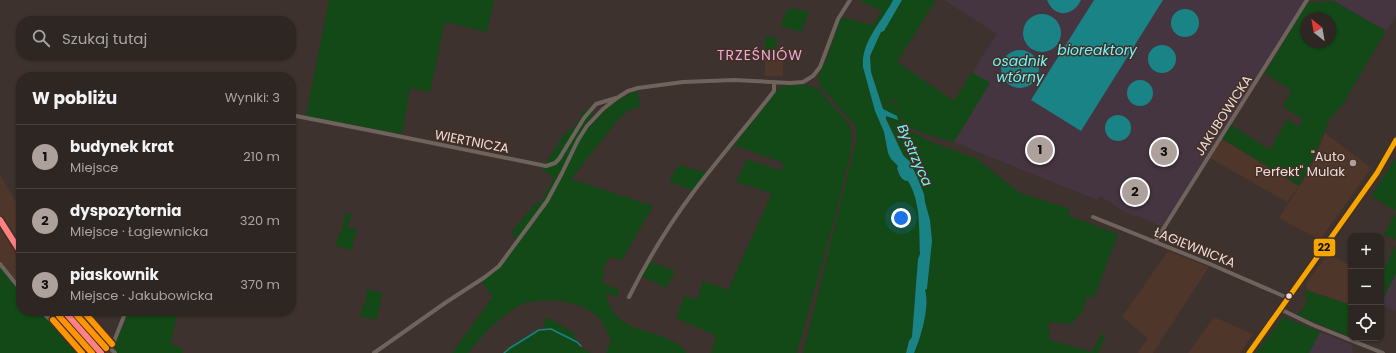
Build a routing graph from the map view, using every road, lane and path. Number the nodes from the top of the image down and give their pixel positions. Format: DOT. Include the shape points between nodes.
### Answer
graph roads {
  1 [pos="850,0"];
  2 [pos="1307,0"];
  3 [pos="774,83"];
  4 [pos="617,98"];
  5 [pos="296,116"];
  6 [pos="1396,140"];
  7 [pos="1093,217"];
  8 [pos="1155,242"];
  9 [pos="0,264"];
  10 [pos="16,284"];
  11 [pos="628,297"];
  12 [pos="1288,298"];
  13 [pos="1280,309"];
  14 [pos="46,316"];
  15 [pos="124,316"];
  16 [pos="83,353"];
  17 [pos="115,353"];
  18 [pos="374,353"];
  19 [pos="1249,353"];
  20 [pos="1383,353"];
  1 -- 3 [label="street" via="838,19 824,59 815,74 803,82"];
  2 -- 8 [label="street, JAKUBOWICKA"];
  3 -- 4 [label="street" via="729,80 676,83 638,88"];
  3 -- 11 [label="street" via="774,91 676,216"];
  4 -- 5 [label="street, WIERTNICZA" via="596,104 584,118 559,159 546,166"];
  4 -- 18 [label="street" via="587,126 551,195 499,266"];
  6 -- 12 [label="main road" via="1379,169"];
  7 -- 8 [label="street, ŁAGIEWNICKA"];
  8 -- 12 [label="street, ŁAGIEWNICKA"];
  9 -- 10 [label="street"];
  12 -- 13 [label="main road"];
  13 -- 19 [label="main road"];
  13 -- 20 [label="street"];
  14 -- 16 [label="street"];
  15 -- 17 [label="street" via="111,349"];
}
